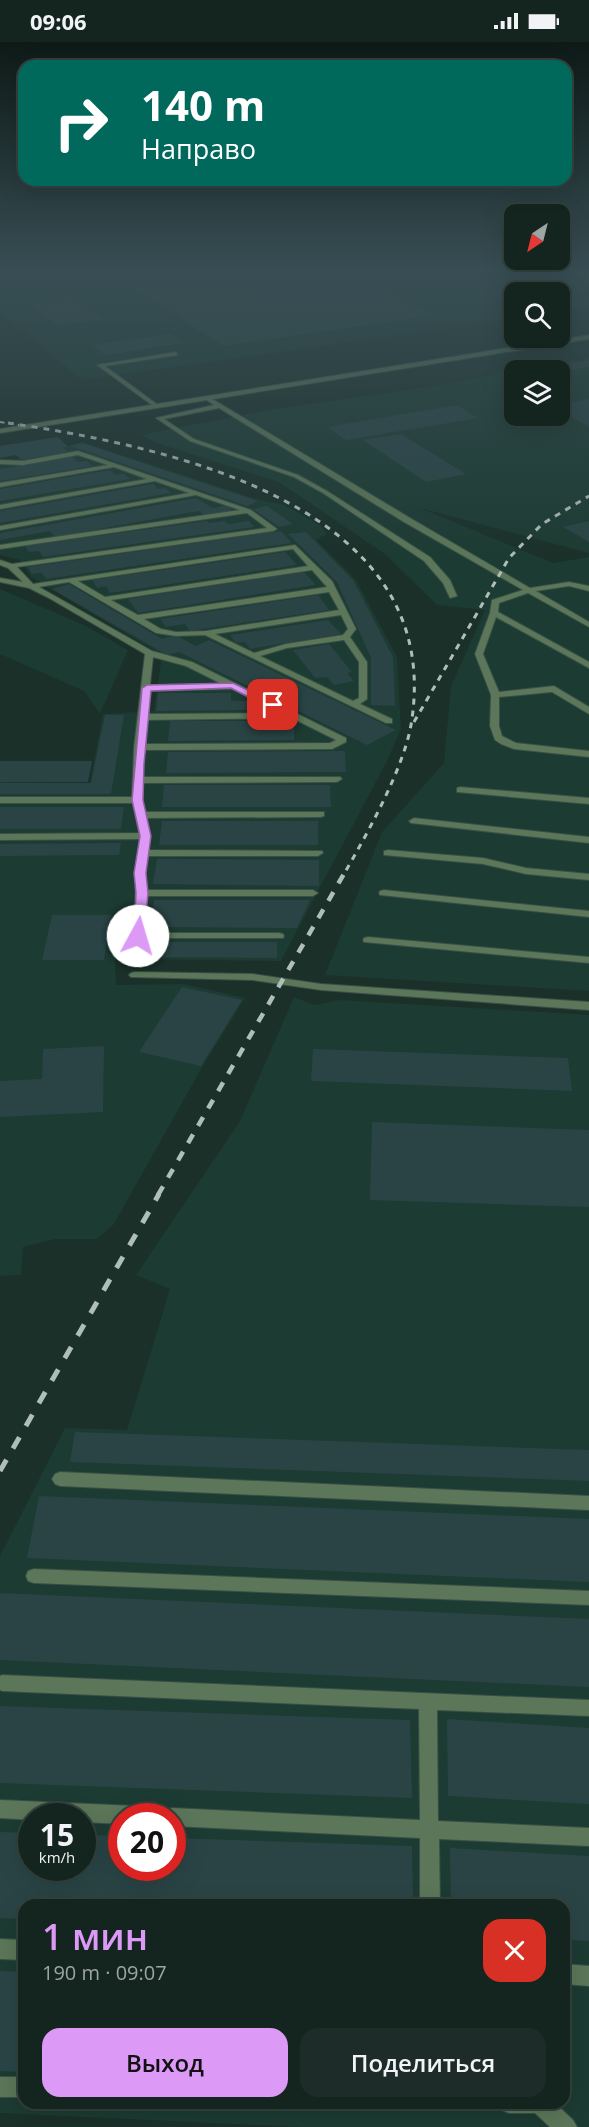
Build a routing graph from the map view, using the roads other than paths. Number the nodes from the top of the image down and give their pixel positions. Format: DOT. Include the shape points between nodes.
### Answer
graph roads {
  1 [pos="102,366"];
  2 [pos="405,366"];
  3 [pos="207,398"];
  4 [pos="156,406"];
  5 [pos="219,406"];
  6 [pos="0,431"];
  7 [pos="0,462"];
  8 [pos="115,466"];
  9 [pos="155,479"];
  10 [pos="0,485"];
  11 [pos="198,494"];
  12 [pos="0,507"];
  13 [pos="249,511"];
  14 [pos="0,528"];
  15 [pos="0,547"];
  16 [pos="0,562"];
  17 [pos="11,566"];
  18 [pos="314,567"];
  19 [pos="0,580"];
  20 [pos="70,580"];
  21 [pos="31,586"];
  22 [pos="332,589"];
  23 [pos="589,589"];
  24 [pos="529,591"];
  25 [pos="453,596"];
  26 [pos="104,599"];
  27 [pos="342,612"];
  28 [pos="494,613"];
  29 [pos="136,618"];
  30 [pos="589,625"];
  31 [pos="206,633"];
  32 [pos="346,637"];
  33 [pos="149,653"];
  34 [pos="251,656"];
  35 [pos="589,665"];
  36 [pos="233,686"];
  37 [pos="147,688"];
  38 [pos="495,695"];
  39 [pos="352,704"];
  40 [pos="589,711"];
  41 [pos="293,716"];
  42 [pos="143,717"];
  43 [pos="389,721"];
  44 [pos="139,747"];
  45 [pos="589,754"];
  46 [pos="337,779"];
  47 [pos="138,780"];
  48 [pos="460,790"];
  49 [pos="0,800"];
  50 [pos="137,800"];
  51 [pos="589,801"];
  52 [pos="321,814"];
  53 [pos="141,815"];
  54 [pos="414,821"];
  55 [pos="145,836"];
  56 [pos="0,837"];
  57 [pos="589,840"];
  58 [pos="144,853"];
  59 [pos="318,853"];
  60 [pos="388,853"];
  61 [pos="589,877"];
  62 [pos="142,893"];
  63 [pos="384,893"];
  64 [pos="314,894"];
  65 [pos="589,914"];
  66 [pos="279,936"];
  67 [pos="368,940"];
  68 [pos="589,960"];
  69 [pos="135,975"];
  70 [pos="589,1006"];
  71 [pos="60,1479"];
  72 [pos="589,1503"];
  73 [pos="33,1576"];
  74 [pos="589,1598"];
  75 [pos="2,1683"];
  76 [pos="428,1700"];
  77 [pos="589,1708"];
  78 [pos="0,1809"];
  79 [pos="108,1814"];
  80 [pos="186,1818"];
  81 [pos="429,1830"];
  82 [pos="589,1838"];
  83 [pos="430,1899"];
  84 [pos="0,1949"];
  85 [pos="18,1950"];
  86 [pos="570,1974"];
  87 [pos="589,1976"];
  88 [pos="0,2086"];
  89 [pos="18,2087"];
  90 [pos="546,2109"];
  91 [pos="566,2127"];
  1 -- 4 [label="street"];
  2 -- 3 [label="street"];
  3 -- 4 [label="street"];
  3 -- 5 [label="street"];
  4 -- 6 [label="street"];
  5 -- 24 [label="street"];
  5 -- 25 [label="street" via="159,418 192,440 296,476 325,492 427,559 447,582"];
  7 -- 8 [label="street" via="23,463 78,453"];
  8 -- 9 [label="street"];
  8 -- 10 [label="street"];
  9 -- 11 [label="street"];
  9 -- 12 [label="street"];
  11 -- 13 [label="street"];
  11 -- 14 [label="street"];
  13 -- 15 [label="street"];
  13 -- 17 [label="street" via="273,529"];
  16 -- 17 [label="street"];
  17 -- 21 [label="street"];
  18 -- 20 [label="street" via="296,547"];
  18 -- 22 [label="street"];
  18 -- 26 [label="street"];
  19 -- 21 [label="street"];
  20 -- 21 [label="street"];
  20 -- 26 [label="street"];
  21 -- 33 [label="street"];
  22 -- 27 [label="street"];
  22 -- 29 [label="street"];
  23 -- 24 [label="street" via="563,583"];
  24 -- 28 [label="street" via="495,602"];
  24 -- 30 [label="street"];
  26 -- 29 [label="street"];
  27 -- 31 [label="street"];
  27 -- 32 [label="street" via="352,629"];
  28 -- 35 [label="street"];
  28 -- 38 [label="street" via="479,654"];
  29 -- 31 [label="street" via="176,634"];
  31 -- 34 [label="street"];
  32 -- 34 [label="street"];
  32 -- 39 [label="street" via="363,662 363,699"];
  33 -- 36 [label="street" via="189,664"];
  33 -- 37 [label="street"];
  34 -- 39 [label="street"];
  36 -- 37 [label="street"];
  36 -- 41 [label="street"];
  37 -- 42 [label="street"];
  38 -- 40 [label="street" via="554,689"];
  38 -- 45 [label="street" via="494,727 504,743"];
  39 -- 43 [label="street"];
  41 -- 42 [label="street"];
  41 -- 44 [label="street" via="343,740 332,746"];
  42 -- 44 [label="street"];
  44 -- 47 [label="street"];
  46 -- 47 [label="street"];
  47 -- 50 [label="street"];
  48 -- 51 [label="street"];
  49 -- 50 [label="street"];
  50 -- 53 [label="street"];
  52 -- 53 [label="street"];
  53 -- 55 [label="street"];
  54 -- 57 [label="street" via="464,823"];
  55 -- 56 [label="street"];
  55 -- 58 [label="street"];
  58 -- 59 [label="street"];
  58 -- 62 [label="street"];
  60 -- 61 [label="street" via="483,861 526,871"];
  62 -- 64 [label="street"];
  62 -- 66 [label="street" via="138,936"];
  63 -- 65 [label="street"];
  67 -- 68 [label="street"];
  69 -- 70 [label="street" via="253,977 321,987"];
  71 -- 72 [label="street"];
  73 -- 74 [label="street"];
  75 -- 76 [label="street"];
  76 -- 77 [label="street"];
  76 -- 81 [label="street"];
  78 -- 79 [label="street"];
  80 -- 81 [label="street"];
  81 -- 82 [label="street"];
  81 -- 83 [label="street"];
  84 -- 85 [label="street"];
  86 -- 87 [label="street"];
  88 -- 89 [label="street"];
  90 -- 91 [label="street"];
}
